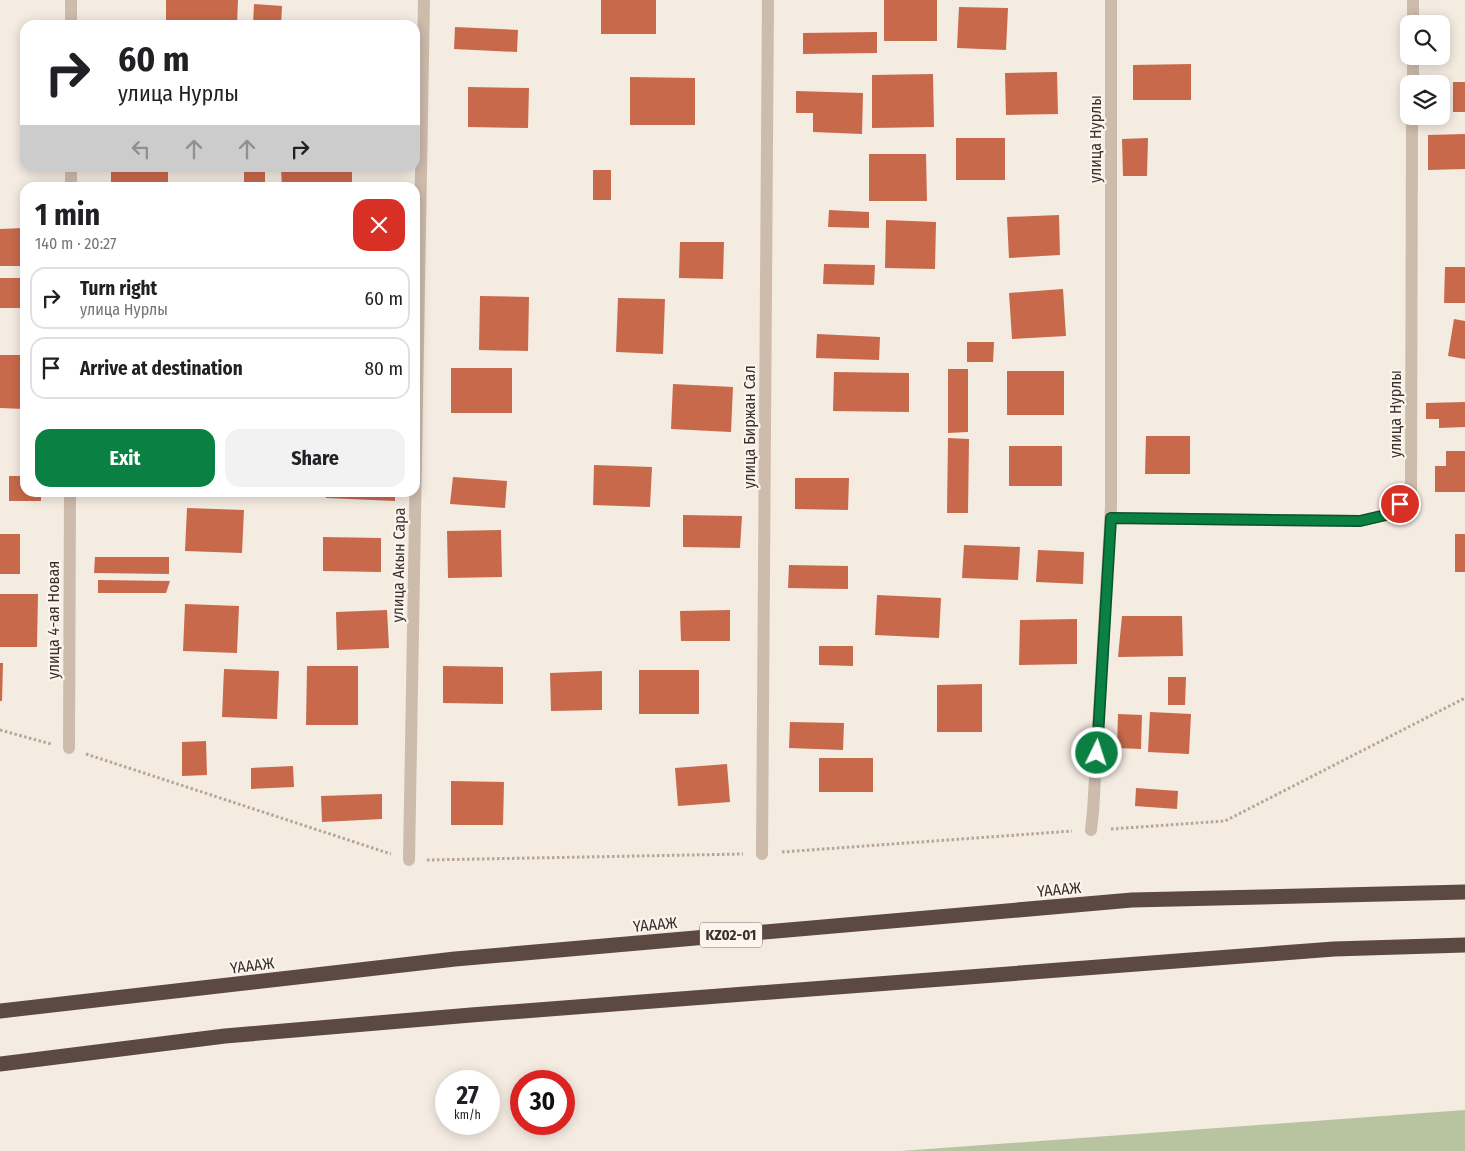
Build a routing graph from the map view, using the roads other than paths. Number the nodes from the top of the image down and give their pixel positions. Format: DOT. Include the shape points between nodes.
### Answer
graph roads {
  1 [pos="71,0"];
  2 [pos="424,0"];
  3 [pos="768,0"];
  4 [pos="1111,0"];
  5 [pos="1413,0"];
  6 [pos="1413,15"];
  7 [pos="71,20"];
  8 [pos="1412,125"];
  9 [pos="420,229"];
  10 [pos="70,497"];
  11 [pos="415,497"];
  12 [pos="1111,518"];
  13 [pos="69,748"];
  14 [pos="1091,830"];
  15 [pos="762,854"];
  16 [pos="409,860"];
  17 [pos="1465,892"];
  18 [pos="1465,945"];
  19 [pos="0,1011"];
  20 [pos="0,1064"];
  1 -- 7 [label="street"];
  2 -- 9 [label="street, улица Акын Сара"];
  3 -- 15 [label="street, улица Биржан Сал"];
  4 -- 12 [label="street, улица Нурлы"];
  5 -- 6 [label="street"];
  8 -- 12 [label="street, улица Нурлы" via="1410,493 1390,514 1360,521"];
  10 -- 13 [label="street, улица 4-ая Новая"];
  11 -- 16 [label="street, улица Акын Сара"];
  12 -- 14 [label="street, улица Нурлы"];
  17 -- 19 [label="highway, ҮАААЖ / KZ02-01" via="1132,900 455,959"];
  18 -- 20 [label="highway" via="1334,948 471,1015 225,1036"];
}
